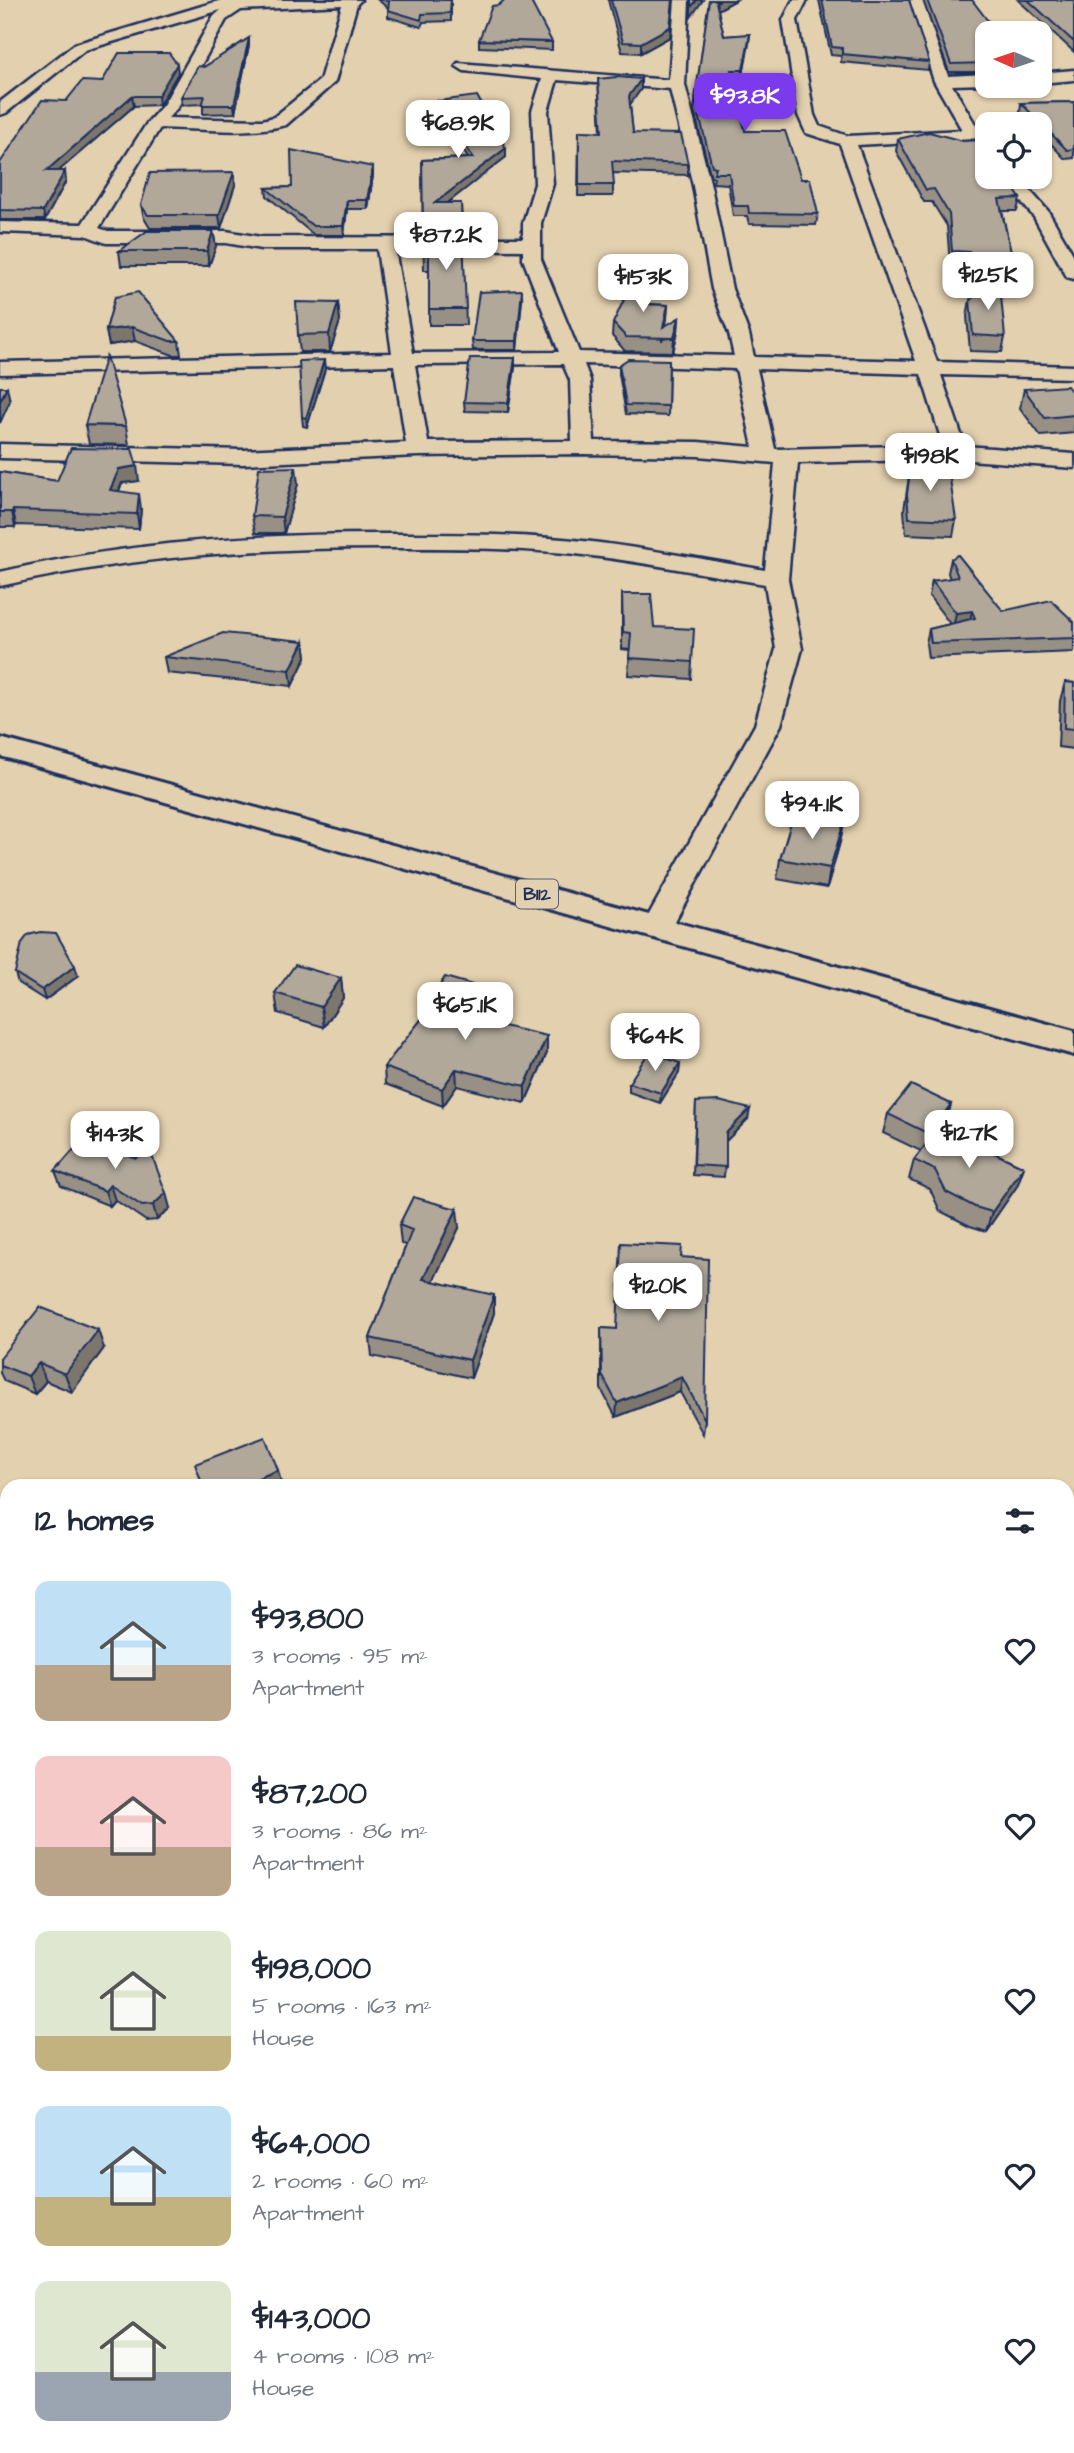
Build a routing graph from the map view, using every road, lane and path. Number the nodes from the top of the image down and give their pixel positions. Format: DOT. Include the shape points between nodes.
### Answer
graph roads {
  1 [pos="353,0"];
  2 [pos="682,0"];
  3 [pos="800,0"];
  4 [pos="915,0"];
  5 [pos="233,4"];
  6 [pos="464,66"];
  7 [pos="551,75"];
  8 [pos="1074,75"];
  9 [pos="1052,77"];
  10 [pos="975,80"];
  11 [pos="942,81"];
  12 [pos="677,85"];
  13 [pos="0,110"];
  14 [pos="155,123"];
  15 [pos="975,134"];
  16 [pos="847,141"];
  17 [pos="975,142"];
  18 [pos="1019,189"];
  19 [pos="0,227"];
  20 [pos="88,230"];
  21 [pos="385,243"];
  22 [pos="532,244"];
  23 [pos="1074,274"];
  24 [pos="572,358"];
  25 [pos="403,359"];
  26 [pos="745,363"];
  27 [pos="0,368"];
  28 [pos="929,368"];
  29 [pos="1074,372"];
  30 [pos="583,447"];
  31 [pos="418,449"];
  32 [pos="0,452"];
  33 [pos="956,452"];
  34 [pos="765,454"];
  35 [pos="787,457"];
  36 [pos="1074,461"];
  37 [pos="0,579"];
  38 [pos="776,579"];
  39 [pos="0,747"];
  40 [pos="657,927"];
  41 [pos="1074,1043"];
  1 -- 5 [label="street"];
  1 -- 14 [label="street" via="327,82 280,121 262,125"];
  2 -- 12 [label="street"];
  3 -- 16 [label="street" via="790,20 806,115 812,129"];
  4 -- 11 [label="street"];
  5 -- 13 [label="street" via="80,47"];
  5 -- 14 [label="street" via="220,18 170,107"];
  6 -- 7 [label="street"];
  7 -- 12 [label="street"];
  7 -- 22 [label="street" via="540,111 544,184 532,223"];
  8 -- 9 [label="street"];
  10 -- 11 [label="street"];
  11 -- 15 [label="street"];
  12 -- 26 [label="street" via="722,289"];
  14 -- 20 [label="street"];
  16 -- 17 [label="street"];
  16 -- 28 [label="street"];
  18 -- 23 [label="street" via="1042,215"];
  19 -- 20 [label="street"];
  20 -- 21 [label="street" via="116,237"];
  21 -- 22 [label="street"];
  21 -- 25 [label="street"];
  22 -- 24 [label="street" via="533,259"];
  24 -- 25 [label="street"];
  24 -- 26 [label="street"];
  24 -- 30 [label="street" via="579,380"];
  25 -- 27 [label="street"];
  25 -- 31 [label="street"];
  26 -- 28 [label="street"];
  26 -- 34 [label="street"];
  28 -- 29 [label="street"];
  28 -- 33 [label="street"];
  30 -- 31 [label="street"];
  30 -- 34 [label="street"];
  31 -- 32 [label="street" via="243,457"];
  33 -- 35 [label="street"];
  33 -- 36 [label="street"];
  34 -- 35 [label="street"];
  35 -- 38 [label="street"];
  37 -- 38 [label="street" via="57,565 193,547 339,540 489,541 591,549"];
  38 -- 40 [label="street" via="789,649 768,725"];
  39 -- 40 [label="main road, B112"];
  40 -- 41 [label="main road, B112"];
}
